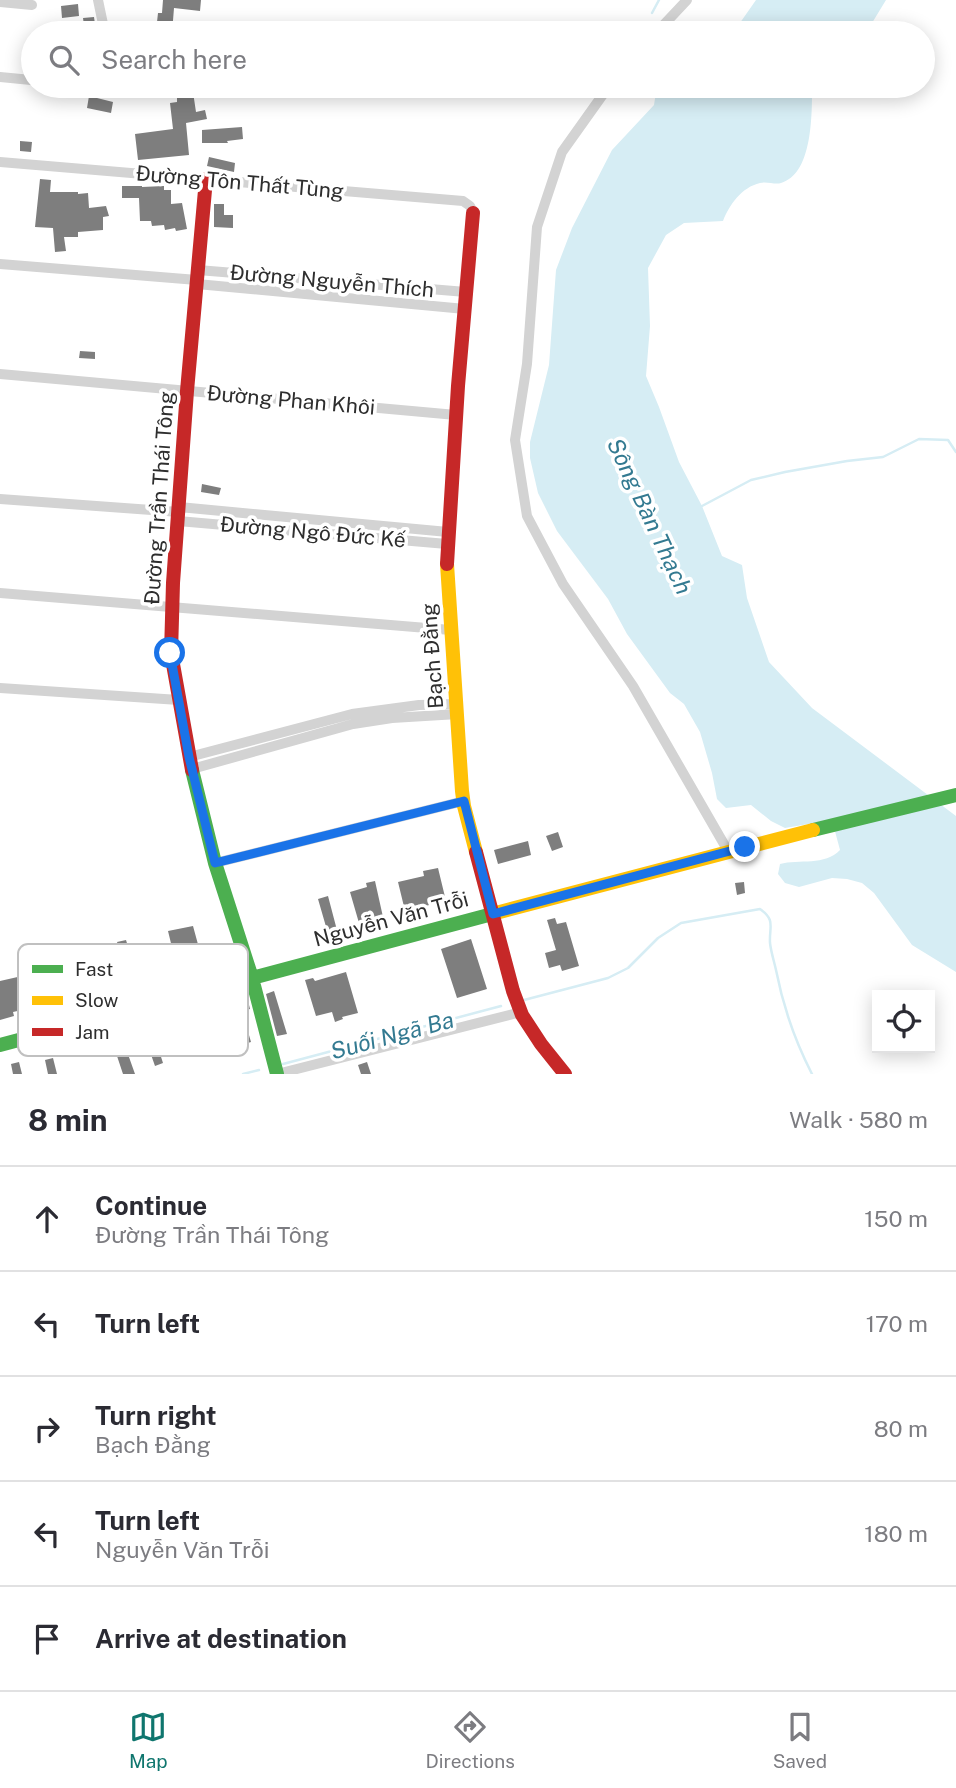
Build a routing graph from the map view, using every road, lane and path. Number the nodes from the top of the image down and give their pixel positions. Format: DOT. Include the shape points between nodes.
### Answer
graph roads {
  1 [pos="98,0"];
  2 [pos="687,0"];
  3 [pos="0,2"];
  4 [pos="32,5"];
  5 [pos="102,21"];
  6 [pos="667,21"];
  7 [pos="0,78"];
  8 [pos="21,79"];
  9 [pos="600,98"];
  10 [pos="0,162"];
  11 [pos="206,180"];
  12 [pos="473,213"];
  13 [pos="0,264"];
  14 [pos="197,278"];
  15 [pos="466,292"];
  16 [pos="465,309"];
  17 [pos="0,374"];
  18 [pos="187,391"];
  19 [pos="456,415"];
  20 [pos="0,499"];
  21 [pos="179,513"];
  22 [pos="447,538"];
  23 [pos="0,593"];
  24 [pos="173,606"];
  25 [pos="451,630"];
  26 [pos="0,688"];
  27 [pos="178,700"];
  28 [pos="457,709"];
  29 [pos="191,763"];
  30 [pos="956,795"];
  31 [pos="464,801"];
  32 [pos="728,851"];
  33 [pos="215,863"];
  34 [pos="493,914"];
  35 [pos="241,944"];
  36 [pos="248,966"];
  37 [pos="252,978"];
  38 [pos="248,979"];
  39 [pos="521,1012"];
  40 [pos="18,1040"];
  41 [pos="0,1045"];
  42 [pos="277,1074"];
  43 [pos="565,1074"];
  1 -- 5 [label="street"];
  2 -- 6 [label="street"];
  3 -- 4 [label="street"];
  7 -- 8 [label="street"];
  9 -- 32 [label="street" via="562,152 537,227 527,364 515,440 527,516 563,584 633,687"];
  10 -- 11 [label="street, Đường Tôn Thất Tùng"];
  11 -- 12 [label="street, Đường Tôn Thất Tùng" via="463,201"];
  11 -- 14 [label="street, Đường Trần Thái Tông"];
  12 -- 15 [label="street, Bạch Đằng"];
  13 -- 14 [label="street, Đường Nguyễn Thích"];
  14 -- 15 [label="street, Đường Nguyễn Thích"];
  14 -- 16 [label="street, Đường Nguyễn Thích"];
  14 -- 18 [label="street, Đường Trần Thái Tông"];
  15 -- 16 [label="street, Bạch Đằng"];
  16 -- 19 [label="street, Bạch Đằng"];
  17 -- 18 [label="street, Đường Phan Khôi"];
  18 -- 19 [label="street, Đường Phan Khôi"];
  18 -- 21 [label="street, Đường Trần Thái Tông"];
  19 -- 22 [label="street, Bạch Đằng"];
  20 -- 21 [label="street, Đường Ngô Đức Kế"];
  21 -- 22 [label="street, Đường Ngô Đức Kế"];
  21 -- 24 [label="street, Đường Trần Thái Tông"];
  22 -- 25 [label="street, Bạch Đằng"];
  23 -- 24 [label="street"];
  24 -- 25 [label="street"];
  24 -- 27 [label="street, Đường Trần Thái Tông" via="170,653"];
  25 -- 28 [label="street, Bạch Đằng"];
  26 -- 27 [label="street"];
  27 -- 29 [label="street, Đường Trần Thái Tông"];
  28 -- 29 [label="street" via="401,707 352,714"];
  28 -- 31 [label="street, Bạch Đằng"];
  29 -- 33 [label="street, Đường Trần Thái Tông"];
  30 -- 32 [label="street, Nguyễn Văn Trỗi"];
  31 -- 33 [label="street"];
  31 -- 34 [label="street, Bạch Đằng"];
  32 -- 34 [label="street, Nguyễn Văn Trỗi"];
  33 -- 35 [label="street, Đường Trần Thái Tông"];
  34 -- 37 [label="street, Nguyễn Văn Trỗi"];
  34 -- 39 [label="street, Bạch Đằng"];
  36 -- 37 [label="street, Đường Trần Thái Tông"];
  37 -- 38 [label="street, Nguyễn Văn Trỗi"];
  37 -- 42 [label="street, Đường Trần Thái Tông"];
  39 -- 42 [label="street"];
  39 -- 43 [label="street, Bạch Đằng"];
  40 -- 41 [label="street, Nguyễn Văn Trỗi"];
}
